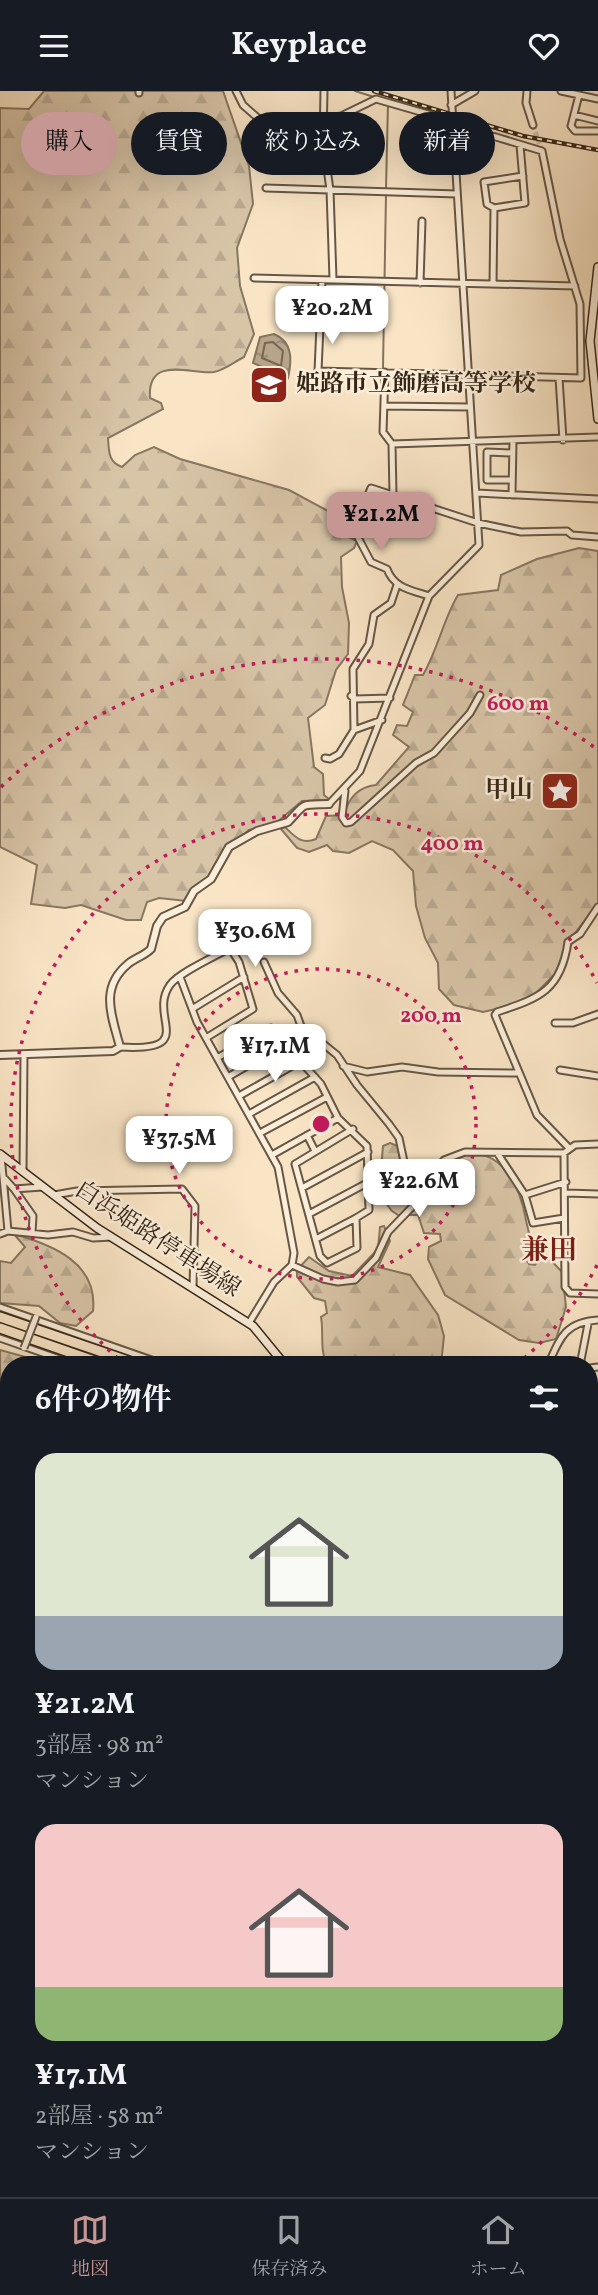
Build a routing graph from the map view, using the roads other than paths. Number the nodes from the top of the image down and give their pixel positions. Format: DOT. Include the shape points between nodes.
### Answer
graph roads {
  1 [pos="236,91"];
  2 [pos="324,91"];
  3 [pos="451,91"];
  4 [pos="475,91"];
  5 [pos="527,91"];
  6 [pos="561,91"];
  7 [pos="579,95"];
  8 [pos="598,99"];
  9 [pos="451,105"];
  10 [pos="251,112"];
  11 [pos="323,112"];
  12 [pos="349,112"];
  13 [pos="421,112"];
  14 [pos="451,112"];
  15 [pos="574,115"];
  16 [pos="598,121"];
  17 [pos="533,125"];
  18 [pos="598,131"];
  19 [pos="495,137"];
  20 [pos="520,145"];
  21 [pos="328,175"];
  22 [pos="456,175"];
  23 [pos="523,176"];
  24 [pos="266,188"];
  25 [pos="330,190"];
  26 [pos="457,194"];
  27 [pos="494,208"];
  28 [pos="422,221"];
  29 [pos="598,267"];
  30 [pos="254,278"];
  31 [pos="333,279"];
  32 [pos="322,281"];
  33 [pos="420,282"];
  34 [pos="462,284"];
  35 [pos="493,284"];
  36 [pos="575,286"];
  37 [pos="385,372"];
  38 [pos="468,373"];
  39 [pos="559,378"];
  40 [pos="384,406"];
  41 [pos="470,407"];
  42 [pos="598,419"];
  43 [pos="598,437"];
  44 [pos="564,440"];
  45 [pos="472,441"];
  46 [pos="513,441"];
  47 [pos="392,444"];
  48 [pos="513,453"];
  49 [pos="512,480"];
  50 [pos="477,493"];
  51 [pos="393,495"];
  52 [pos="512,495"];
  53 [pos="598,499"];
  54 [pos="478,523"];
  55 [pos="598,537"];
  56 [pos="397,585"];
  57 [pos="429,596"];
  58 [pos="480,695"];
  59 [pos="351,696"];
  60 [pos="390,698"];
  61 [pos="382,720"];
  62 [pos="354,730"];
  63 [pos="324,758"];
  64 [pos="345,790"];
  65 [pos="329,804"];
  66 [pos="598,907"];
  67 [pos="264,962"];
  68 [pos="180,977"];
  69 [pos="244,977"];
  70 [pos="192,1009"];
  71 [pos="598,1014"];
  72 [pos="555,1023"];
  73 [pos="206,1038"];
  74 [pos="285,1044"];
  75 [pos="120,1047"];
  76 [pos="0,1055"];
  77 [pos="24,1055"];
  78 [pos="217,1058"];
  79 [pos="301,1061"];
  80 [pos="344,1066"];
  81 [pos="560,1070"];
  82 [pos="517,1073"];
  83 [pos="598,1076"];
  84 [pos="228,1077"];
  85 [pos="315,1077"];
  86 [pos="239,1095"];
  87 [pos="327,1097"];
  88 [pos="249,1114"];
  89 [pos="338,1118"];
  90 [pos="353,1129"];
  91 [pos="260,1133"];
  92 [pos="307,1135"];
  93 [pos="598,1144"];
  94 [pos="566,1150"];
  95 [pos="315,1151"];
  96 [pos="368,1152"];
  97 [pos="498,1154"];
  98 [pos="0,1155"];
  99 [pos="272,1155"];
  100 [pos="23,1172"];
  101 [pos="2,1176"];
  102 [pos="369,1182"];
  103 [pos="566,1182"];
  104 [pos="42,1187"];
  105 [pos="302,1188"];
  106 [pos="14,1189"];
  107 [pos="566,1193"];
  108 [pos="598,1193"];
  109 [pos="422,1194"];
  110 [pos="53,1195"];
  111 [pos="525,1195"];
  112 [pos="2,1196"];
  113 [pos="309,1214"];
  114 [pos="3,1217"];
  115 [pos="356,1218"];
  116 [pos="564,1218"];
  117 [pos="8,1231"];
  118 [pos="32,1233"];
  119 [pos="0,1234"];
  120 [pos="112,1237"];
  121 [pos="316,1239"];
  122 [pos="292,1265"];
  123 [pos="193,1287"];
  124 [pos="598,1294"];
  125 [pos="0,1307"];
  126 [pos="0,1317"];
  127 [pos="36,1317"];
  128 [pos="598,1320"];
  129 [pos="248,1323"];
  130 [pos="588,1324"];
  131 [pos="0,1328"];
  132 [pos="0,1338"];
  133 [pos="24,1348"];
  134 [pos="49,1356"];
  135 [pos="80,1356"];
  136 [pos="114,1356"];
  137 [pos="142,1356"];
  138 [pos="277,1356"];
  139 [pos="551,1356"];
  140 [pos="582,1356"];
  1 -- 10 [label="street"];
  2 -- 11 [label="street"];
  3 -- 9 [label="street"];
  4 -- 9 [label="street"];
  5 -- 17 [label="street"];
  6 -- 7 [label="street"];
  7 -- 8 [label="street"];
  7 -- 15 [label="street"];
  9 -- 14 [label="street"];
  12 -- 13 [label="street" via="376,99"];
  15 -- 16 [label="street"];
  15 -- 18 [label="street" via="570,121 575,131"];
  19 -- 20 [label="street"];
  20 -- 23 [label="street"];
  20 -- 36 [label="street" via="542,151 559,239"];
  21 -- 25 [label="street"];
  22 -- 26 [label="street"];
  23 -- 27 [label="street" via="525,203"];
  23 -- 27 [label="street" via="484,181 487,205"];
  24 -- 25 [label="street"];
  25 -- 26 [label="street"];
  25 -- 31 [label="street"];
  26 -- 34 [label="street"];
  27 -- 35 [label="street"];
  28 -- 33 [label="street"];
  29 -- 42 [label="main road" via="590,341"];
  30 -- 32 [label="street"];
  31 -- 32 [label="street"];
  31 -- 33 [label="street"];
  32 -- 37 [label="street" via="317,370"];
  33 -- 34 [label="street"];
  34 -- 35 [label="street"];
  34 -- 38 [label="street"];
  35 -- 36 [label="street"];
  36 -- 39 [label="street" via="583,376"];
  37 -- 38 [label="street"];
  37 -- 40 [label="street"];
  38 -- 39 [label="street"];
  38 -- 41 [label="street"];
  39 -- 44 [label="street"];
  40 -- 41 [label="street"];
  40 -- 47 [label="street" via="383,432"];
  41 -- 45 [label="street"];
  43 -- 44 [label="street"];
  44 -- 46 [label="street"];
  45 -- 46 [label="street"];
  45 -- 47 [label="street"];
  45 -- 50 [label="street"];
  46 -- 48 [label="street"];
  47 -- 51 [label="street"];
  48 -- 49 [label="street"];
  48 -- 49 [label="street" via="487,452 487,480"];
  49 -- 52 [label="street"];
  50 -- 52 [label="street"];
  50 -- 54 [label="street"];
  51 -- 54 [label="street"];
  51 -- 56 [label="street" via="370,488 354,530 371,562 387,569"];
  52 -- 53 [label="street"];
  54 -- 55 [label="street" via="521,532 567,531"];
  54 -- 57 [label="street" via="479,545 473,555"];
  56 -- 57 [label="street"];
  56 -- 59 [label="street" via="391,603 374,615 369,644 353,669"];
  57 -- 60 [label="street"];
  58 -- 64 [label="street" via="434,753 407,770 351,823 342,817"];
  59 -- 60 [label="street"];
  59 -- 62 [label="street"];
  60 -- 61 [label="street"];
  61 -- 62 [label="street"];
  61 -- 64 [label="street" via="360,771"];
  62 -- 63 [label="street" via="339,754"];
  64 -- 65 [label="street"];
  65 -- 75 [label="street" via="306,804 295,809 288,822 257,831 229,847 211,879 194,891 185,907 163,917 151,949 128,963 107,995"];
  66 -- 82 [label="street" via="580,934 568,942 565,967 538,999 497,1012"];
  67 -- 80 [label="street" via="301,1026 332,1049"];
  68 -- 69 [label="street" via="230,948"];
  68 -- 70 [label="street"];
  68 -- 75 [label="street" via="170,983 165,996 166,1036 162,1042 149,1049"];
  69 -- 70 [label="street"];
  69 -- 73 [label="street" via="253,1009"];
  70 -- 73 [label="street"];
  71 -- 72 [label="street" via="573,1023"];
  73 -- 78 [label="street"];
  74 -- 78 [label="street" via="284,1036 271,1028"];
  74 -- 79 [label="street"];
  74 -- 84 [label="street"];
  75 -- 77 [label="street"];
  76 -- 77 [label="street"];
  77 -- 100 [label="street"];
  78 -- 84 [label="street"];
  79 -- 85 [label="street"];
  79 -- 86 [label="street"];
  80 -- 82 [label="street" via="367,1072 402,1067"];
  80 -- 109 [label="street" via="399,1138 406,1171"];
  81 -- 83 [label="street"];
  82 -- 94 [label="street" via="537,1115"];
  84 -- 86 [label="street"];
  85 -- 87 [label="street"];
  85 -- 88 [label="street"];
  86 -- 88 [label="street"];
  87 -- 89 [label="street"];
  87 -- 91 [label="street"];
  88 -- 91 [label="street"];
  89 -- 90 [label="street"];
  89 -- 92 [label="street"];
  90 -- 95 [label="street"];
  90 -- 96 [label="street"];
  91 -- 99 [label="street"];
  92 -- 95 [label="street"];
  92 -- 99 [label="street"];
  93 -- 94 [label="street" via="583,1143"];
  94 -- 97 [label="street"];
  94 -- 103 [label="street"];
  95 -- 105 [label="street" via="295,1164"];
  96 -- 102 [label="street"];
  96 -- 105 [label="street"];
  97 -- 109 [label="street" via="465,1152 444,1160"];
  97 -- 111 [label="street"];
  98 -- 100 [label="main road, 白浜姫路停車場線"];
  98 -- 101 [label="street"];
  99 -- 122 [label="street" via="281,1174"];
  100 -- 104 [label="main road, 白浜姫路停車場線"];
  101 -- 106 [label="street"];
  101 -- 112 [label="street"];
  102 -- 113 [label="street"];
  102 -- 115 [label="street" via="369,1210"];
  103 -- 107 [label="street"];
  103 -- 111 [label="street"];
  104 -- 106 [label="street"];
  104 -- 110 [label="main road, 白浜姫路停車場線"];
  105 -- 113 [label="street"];
  106 -- 118 [label="street" via="33,1216"];
  107 -- 108 [label="street"];
  107 -- 116 [label="street"];
  109 -- 122 [label="street" via="394,1224 376,1258 355,1280 323,1279"];
  110 -- 120 [label="main road, 白浜姫路停車場線"];
  110 -- 123 [label="street" via="182,1189 195,1206"];
  111 -- 116 [label="street" via="533,1223"];
  112 -- 114 [label="street"];
  113 -- 121 [label="street"];
  114 -- 117 [label="street"];
  115 -- 121 [label="street"];
  115 -- 121 [label="street" via="357,1248 327,1263 320,1257"];
  116 -- 124 [label="street" via="565,1287 570,1293"];
  117 -- 118 [label="street"];
  117 -- 119 [label="street"];
  118 -- 120 [label="street"];
  120 -- 123 [label="main road, 白浜姫路停車場線"];
  122 -- 129 [label="street" via="274,1282"];
  123 -- 129 [label="main road, 白浜姫路停車場線"];
  125 -- 127 [label="street"];
  126 -- 136 [label="highway"];
  127 -- 133 [label="street, bridge"];
  127 -- 137 [label="street"];
  128 -- 139 [label="street" via="566,1329"];
  129 -- 138 [label="main road, 白浜姫路停車場線"];
  130 -- 140 [label="street"];
  131 -- 135 [label="highway"];
  132 -- 133 [label="street"];
  133 -- 134 [label="street"];
}
